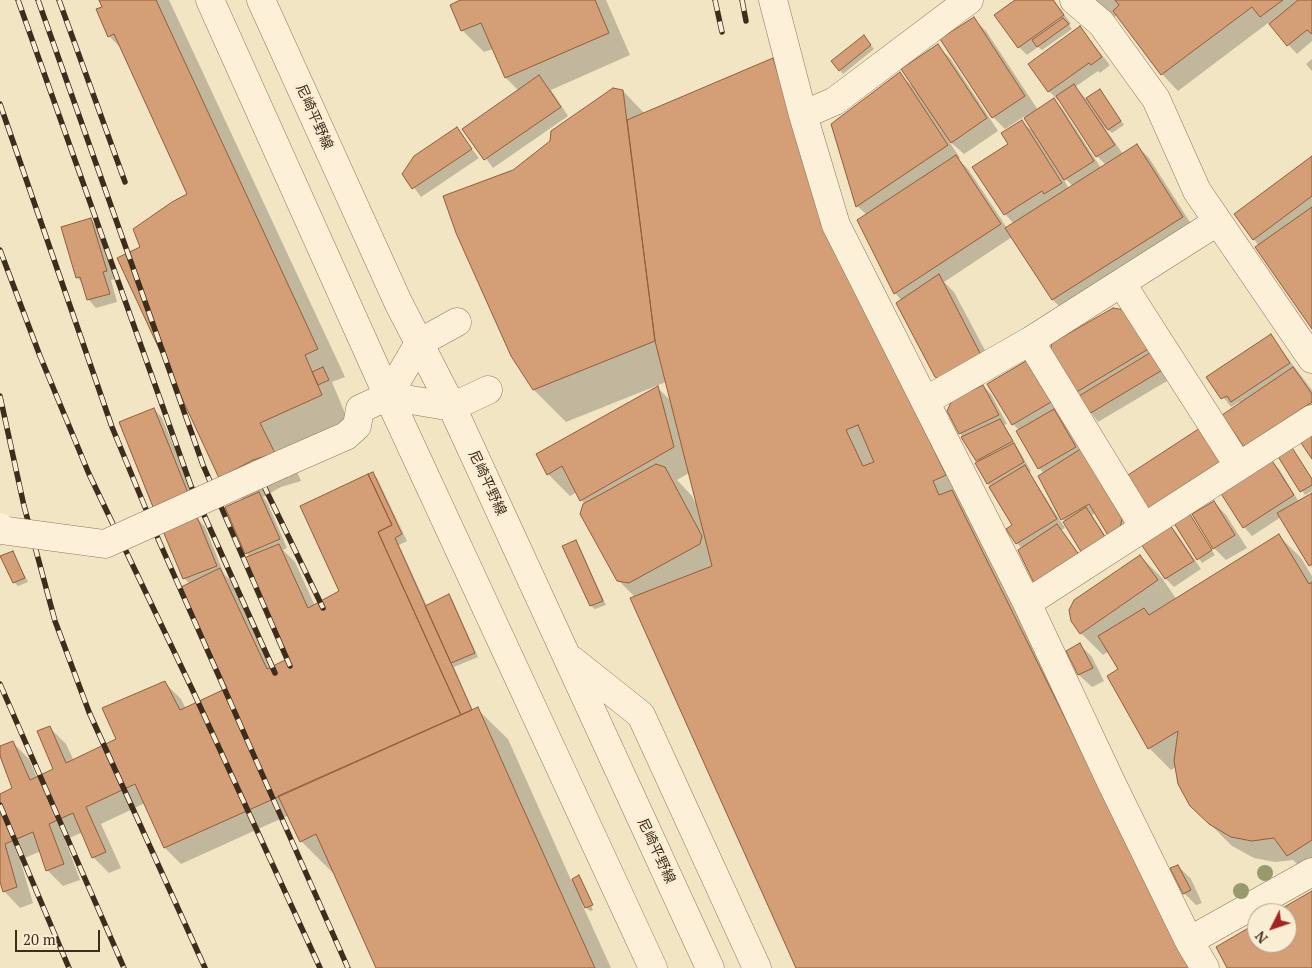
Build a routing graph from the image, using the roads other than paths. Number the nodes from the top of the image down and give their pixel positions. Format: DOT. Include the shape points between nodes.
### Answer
graph roads {
  1 [pos="210,0"];
  2 [pos="261,0"];
  3 [pos="773,0"];
  4 [pos="969,0"];
  5 [pos="1074,0"];
  6 [pos="803,115"];
  7 [pos="1216,222"];
  8 [pos="1122,284"];
  9 [pos="457,322"];
  10 [pos="1030,341"];
  11 [pos="419,343"];
  12 [pos="1312,359"];
  13 [pos="488,390"];
  14 [pos="388,396"];
  15 [pos="924,400"];
  16 [pos="452,407"];
  17 [pos="1312,419"];
  18 [pos="1238,465"];
  19 [pos="1143,526"];
  20 [pos="0,527"];
  21 [pos="1027,603"];
  22 [pos="566,656"];
  23 [pos="1312,872"];
  24 [pos="1189,941"];
  25 [pos="755,966"];
  26 [pos="653,968"];
  27 [pos="710,968"];
  28 [pos="1205,968"];
  1 -- 14 [label="street"];
  2 -- 11 [label="street, 尼崎平野線"];
  3 -- 6 [label="street"];
  4 -- 6 [label="street" via="835,101"];
  5 -- 7 [label="street" via="1101,23 1156,99 1197,191"];
  6 -- 15 [label="street" via="836,225"];
  7 -- 8 [label="street"];
  7 -- 12 [label="street"];
  8 -- 10 [label="street"];
  8 -- 18 [label="street"];
  9 -- 11 [label="street"];
  10 -- 15 [label="street"];
  10 -- 19 [label="street"];
  11 -- 14 [label="street"];
  11 -- 16 [label="street, 尼崎平野線"];
  13 -- 16 [label="street"];
  14 -- 16 [label="street"];
  14 -- 20 [label="street, bridge" via="360,409 357,426 346,436 105,544 1,530"];
  14 -- 26 [label="street"];
  15 -- 21 [label="street"];
  16 -- 22 [label="street, 尼崎平野線"];
  17 -- 18 [label="street"];
  18 -- 19 [label="street"];
  19 -- 21 [label="street"];
  21 -- 24 [label="street"];
  22 -- 25 [label="street" via="641,715"];
  22 -- 27 [label="street, 尼崎平野線"];
  23 -- 24 [label="street"];
  24 -- 28 [label="street"];
}
